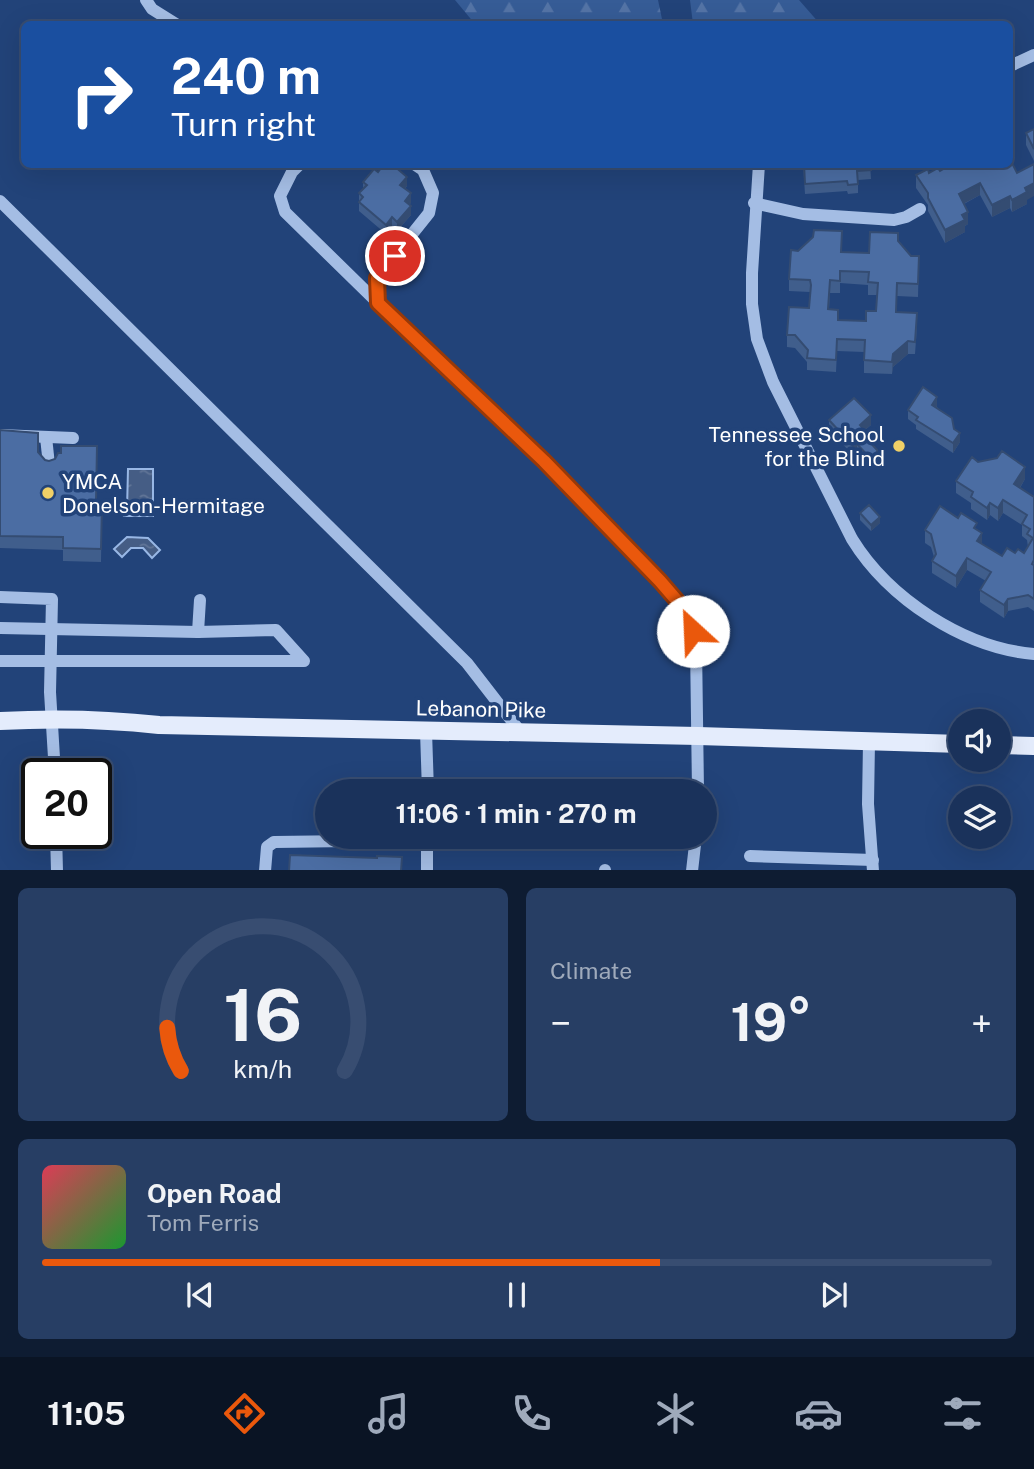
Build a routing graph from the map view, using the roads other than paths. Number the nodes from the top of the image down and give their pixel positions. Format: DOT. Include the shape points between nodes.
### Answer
graph roads {
  1 [pos="146,0"];
  2 [pos="171,21"];
  3 [pos="1034,55"];
  4 [pos="1013,65"];
  5 [pos="296,168"];
  6 [pos="420,168"];
  7 [pos="758,168"];
  8 [pos="0,201"];
  9 [pos="754,203"];
  10 [pos="920,209"];
  11 [pos="378,303"];
  12 [pos="0,435"];
  13 [pos="46,437"];
  14 [pos="73,438"];
  15 [pos="50,466"];
  16 [pos="0,597"];
  17 [pos="200,600"];
  18 [pos="0,628"];
  19 [pos="51,628"];
  20 [pos="198,632"];
  21 [pos="1034,654"];
  22 [pos="0,661"];
  23 [pos="51,661"];
  24 [pos="51,718"];
  25 [pos="0,721"];
  26 [pos="426,731"];
  27 [pos="522,734"];
  28 [pos="698,736"];
  29 [pos="869,742"];
  30 [pos="948,744"];
  31 [pos="1011,745"];
  32 [pos="1034,746"];
  33 [pos="54,758"];
  34 [pos="428,779"];
  35 [pos="698,779"];
  36 [pos="315,841"];
  37 [pos="56,849"];
  38 [pos="427,849"];
  39 [pos="694,849"];
  40 [pos="750,856"];
  41 [pos="873,865"];
  42 [pos="57,870"];
  43 [pos="265,870"];
  44 [pos="426,870"];
  45 [pos="692,870"];
  1 -- 2 [label="street"];
  3 -- 4 [label="street"];
  5 -- 11 [label="street" via="280,195 285,212"];
  6 -- 11 [label="street" via="433,193 429,213 377,278"];
  7 -- 9 [label="street"];
  8 -- 27 [label="street" via="467,663"];
  9 -- 10 [label="street" via="803,214 894,220"];
  9 -- 21 [label="street" via="752,304 763,358 857,547 902,594 937,619 989,645"];
  11 -- 28 [label="street" via="544,461 691,617"];
  12 -- 13 [label="street"];
  13 -- 14 [label="street"];
  13 -- 15 [label="street"];
  16 -- 19 [label="street" via="52,599"];
  17 -- 20 [label="street"];
  18 -- 19 [label="street"];
  19 -- 20 [label="street"];
  19 -- 23 [label="street"];
  20 -- 23 [label="street" via="276,630 304,661"];
  22 -- 23 [label="street"];
  23 -- 24 [label="street"];
  24 -- 25 [label="main road, Lebanon Pike"];
  24 -- 26 [label="main road, Lebanon Pike"];
  24 -- 33 [label="street"];
  26 -- 27 [label="main road, Lebanon Pike"];
  26 -- 34 [label="street"];
  27 -- 28 [label="main road, Lebanon Pike"];
  28 -- 29 [label="main road, Lebanon Pike"];
  28 -- 35 [label="street"];
  29 -- 30 [label="main road, Lebanon Pike"];
  29 -- 41 [label="street" via="867,804"];
  31 -- 32 [label="main road"];
  36 -- 43 [label="street" via="274,842 267,847"];
  37 -- 42 [label="street"];
  38 -- 44 [label="street"];
  39 -- 45 [label="street"];
  40 -- 41 [label="street"];
}
